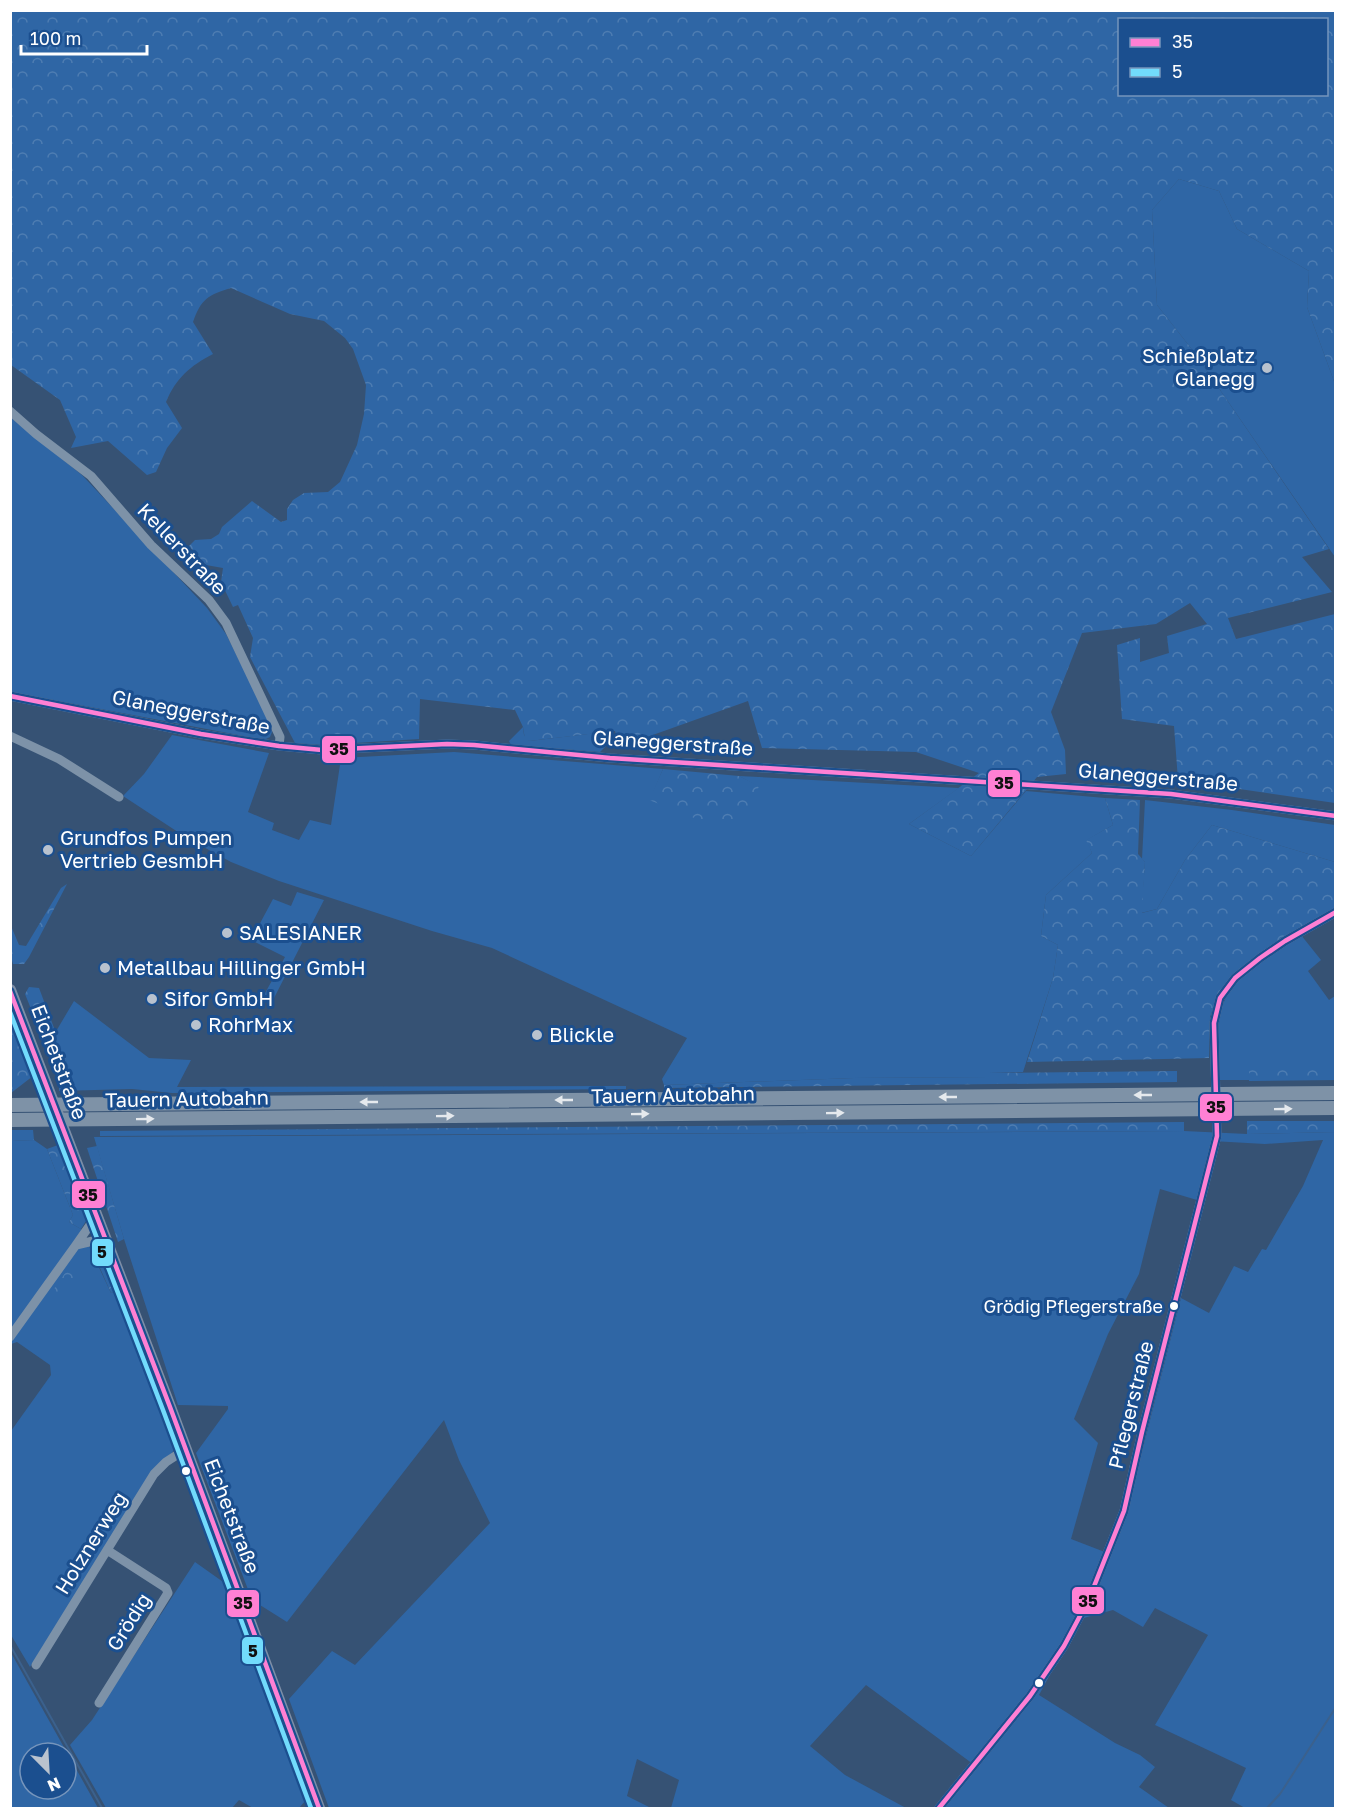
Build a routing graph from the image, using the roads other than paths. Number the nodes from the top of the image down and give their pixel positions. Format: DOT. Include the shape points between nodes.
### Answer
graph roads {
  1 [pos="10,411"];
  2 [pos="10,696"];
  3 [pos="10,736"];
  4 [pos="279,746"];
  5 [pos="119,797"];
  6 [pos="1335,816"];
  7 [pos="1335,912"];
  8 [pos="10,990"];
  9 [pos="1335,1093"];
  10 [pos="1202,1102"];
  11 [pos="10,1105"];
  12 [pos="1335,1108"];
  13 [pos="10,1120"];
  14 [pos="97,1215"];
  15 [pos="106,1239"];
  16 [pos="76,1245"];
  17 [pos="10,1337"];
  18 [pos="186,1449"];
  19 [pos="107,1550"];
  20 [pos="36,1665"];
  21 [pos="99,1703"];
  22 [pos="319,1809"];
  23 [pos="939,1809"];
  1 -- 4 [label="street, Kellerstraße" via="92,476 151,545 209,600 226,623 276,726"];
  2 -- 4 [label="street, Glaneggerstraße"];
  3 -- 5 [label="street" via="59,759"];
  4 -- 6 [label="street, Glaneggerstraße" via="322,750 474,745 1172,794"];
  7 -- 23 [label="street, Pflegerstraße" via="1260,958 1235,978 1220,998 1214,1023 1217,1136 1124,1511 1089,1599 1064,1646 1030,1696"];
  8 -- 14 [label="main road, Eichetstraße"];
  9 -- 10 [label="highway, Tauern Autobahn" via="1231,1095"];
  10 -- 11 [label="highway, Tauern Autobahn, one-way"];
  10 -- 12 [label="highway, Tauern Autobahn, one-way" via="1230,1109"];
  13 -- 10 [label="highway, Tauern Autobahn, one-way"];
  14 -- 15 [label="main road, Eichetstraße"];
  14 -- 16 [label="street"];
  15 -- 16 [label="street"];
  15 -- 18 [label="main road, Eichetstraße"];
  16 -- 17 [label="street"];
  18 -- 19 [label="street, Holznerweg" via="154,1474"];
  18 -- 22 [label="main road, Eichetstraße"];
  19 -- 20 [label="street, Holznerweg"];
  19 -- 21 [label="street, Grödig" via="168,1593"];
}
